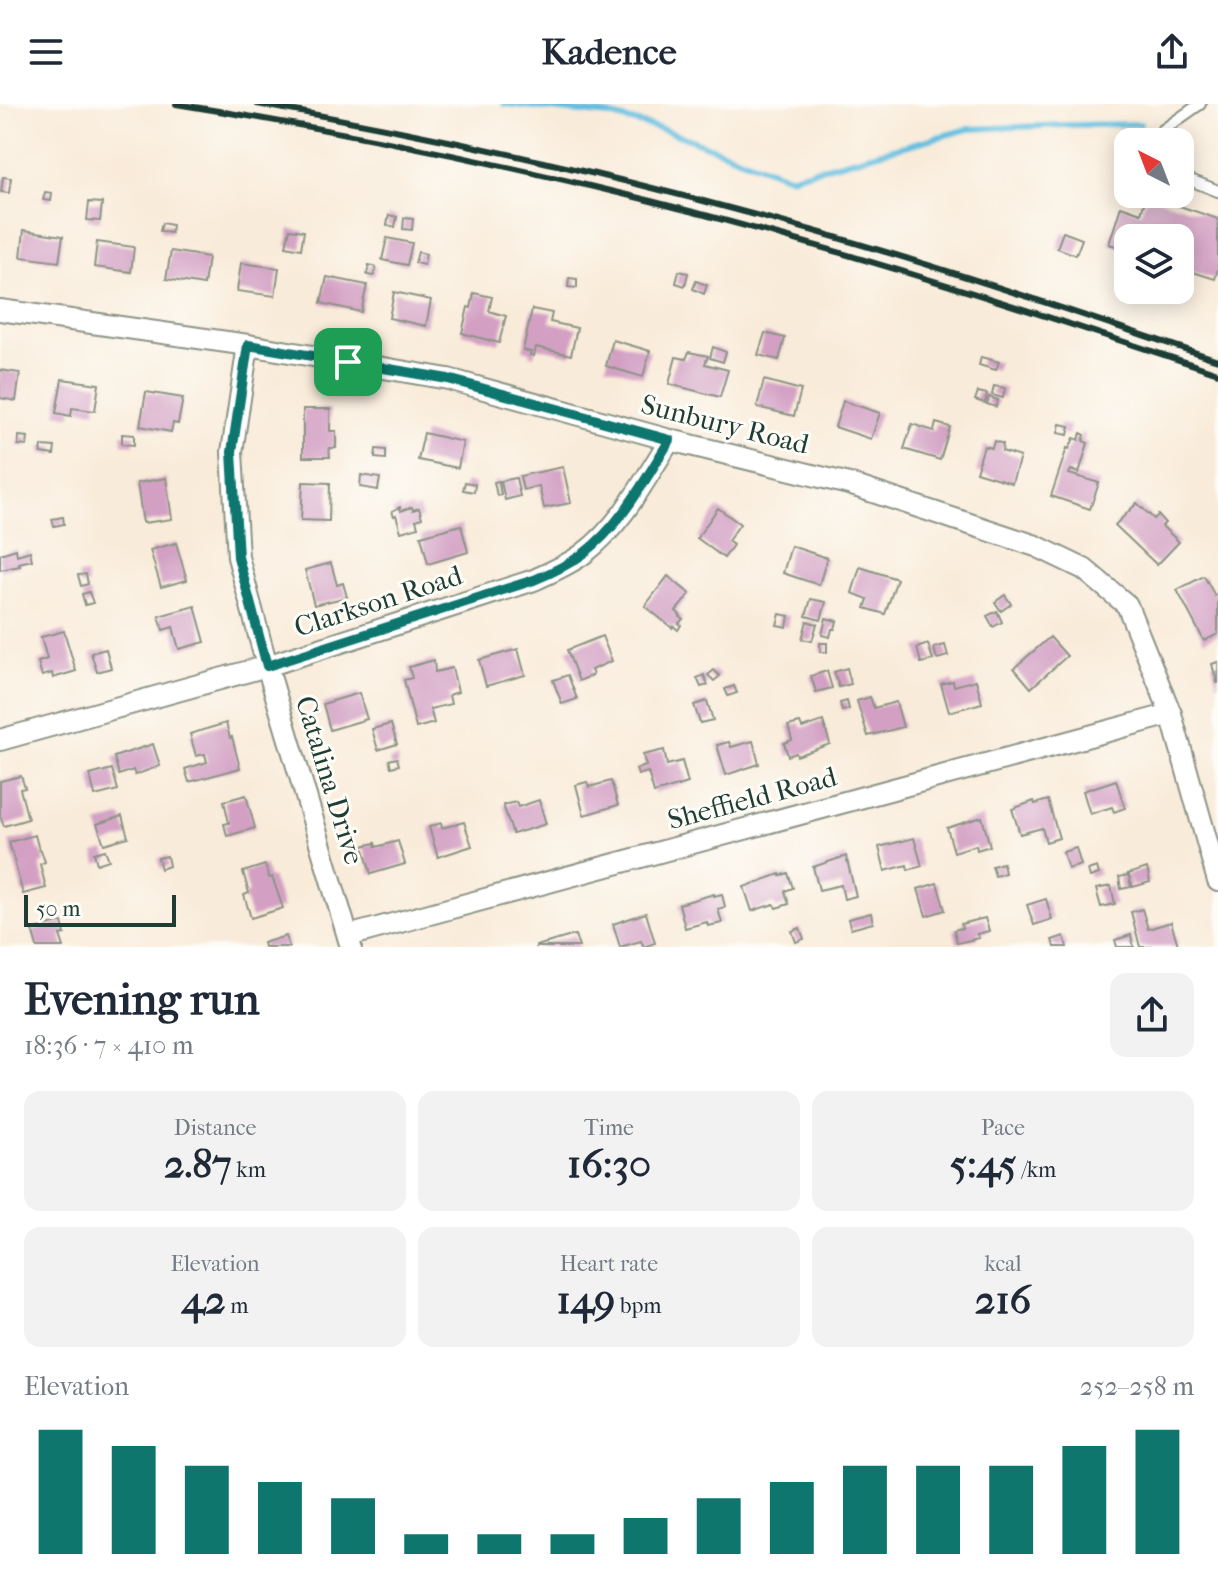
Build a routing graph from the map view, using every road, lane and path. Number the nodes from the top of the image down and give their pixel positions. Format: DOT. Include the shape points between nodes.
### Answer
graph roads {
  1 [pos="1200,104"];
  2 [pos="1166,128"];
  3 [pos="1194,182"];
  4 [pos="1218,191"];
  5 [pos="0,310"];
  6 [pos="248,345"];
  7 [pos="670,440"];
  8 [pos="267,666"];
  9 [pos="1171,714"];
  10 [pos="0,740"];
  11 [pos="1218,881"];
  12 [pos="349,941"];
  1 -- 2 [label="lane"];
  3 -- 4 [label="lane"];
  5 -- 6 [label="street, Sunbury Road"];
  6 -- 7 [label="street, Sunbury Road" via="448,379"];
  6 -- 8 [label="street, Catalina Drive" via="232,452 238,557"];
  7 -- 8 [label="street, Clarkson Road" via="607,531 560,568"];
  7 -- 9 [label="street, Sunbury Road" via="849,484 1036,546 1084,569 1127,605"];
  8 -- 10 [label="street, Clarkson Road"];
  8 -- 12 [label="street, Catalina Drive"];
  9 -- 11 [label="street, Sunbury Road"];
  9 -- 12 [label="street, Sheffield Road"];
}
